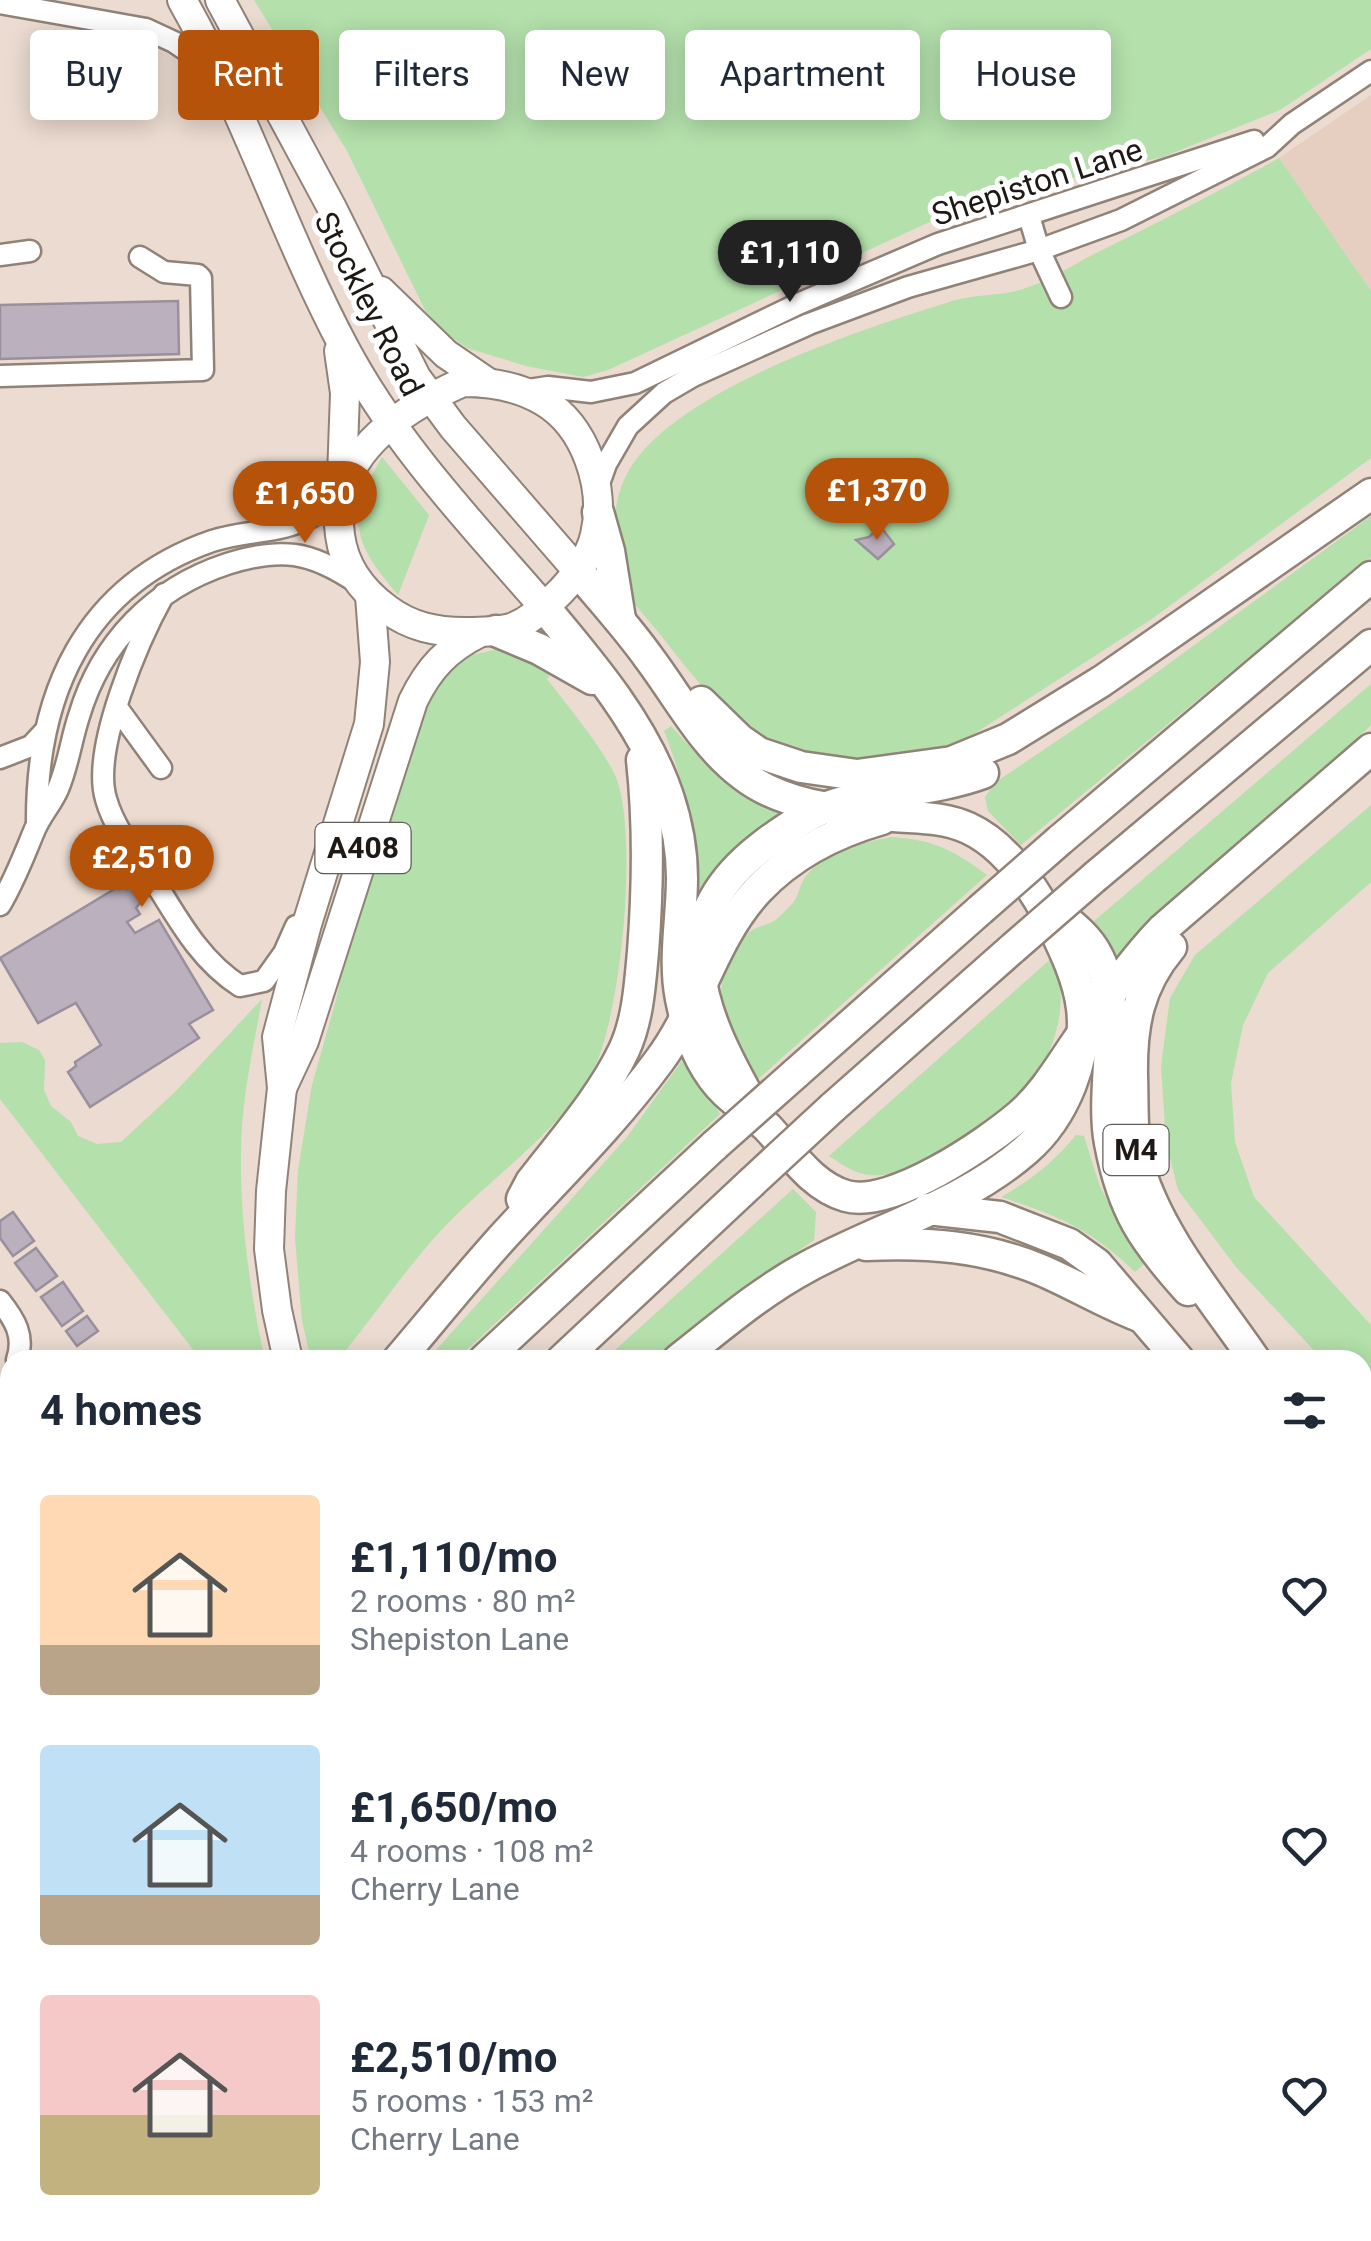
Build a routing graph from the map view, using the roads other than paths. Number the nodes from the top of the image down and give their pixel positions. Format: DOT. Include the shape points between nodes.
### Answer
graph roads {
  1 [pos="182,0"];
  2 [pos="220,0"];
  3 [pos="0,3"];
  4 [pos="197,30"];
  5 [pos="178,45"];
  6 [pos="1371,71"];
  7 [pos="241,120"];
  8 [pos="1292,124"];
  9 [pos="1029,216"];
  10 [pos="1039,250"];
  11 [pos="30,251"];
  12 [pos="0,255"];
  13 [pos="140,256"];
  14 [pos="362,272"];
  15 [pos="1061,297"];
  16 [pos="329,315"];
  17 [pos="0,376"];
  18 [pos="487,382"];
  19 [pos="522,391"];
  20 [pos="430,397"];
  21 [pos="391,424"];
  22 [pos="341,490"];
  23 [pos="1371,494"];
  24 [pos="597,500"];
  25 [pos="577,570"];
  26 [pos="1371,578"];
  27 [pos="364,589"];
  28 [pos="164,594"];
  29 [pos="544,607"];
  30 [pos="621,622"];
  31 [pos="489,632"];
  32 [pos="1371,645"];
  33 [pos="650,658"];
  34 [pos="1102,681"];
  35 [pos="611,692"];
  36 [pos="118,709"];
  37 [pos="45,730"];
  38 [pos="639,736"];
  39 [pos="1371,749"];
  40 [pos="0,758"];
  41 [pos="161,768"];
  42 [pos="827,806"];
  43 [pos="895,816"];
  44 [pos="36,826"];
  45 [pos="334,839"];
  46 [pos="1249,858"];
  47 [pos="1036,894"];
  48 [pos="0,905"];
  49 [pos="701,988"];
  50 [pos="1108,998"];
  51 [pos="686,1020"];
  52 [pos="1083,1034"];
  53 [pos="282,1088"];
  54 [pos="765,1125"];
  55 [pos="872,1198"];
  56 [pos="931,1210"];
  57 [pos="503,1238"];
  58 [pos="850,1246"];
  59 [pos="0,1302"];
  60 [pos="1139,1316"];
  61 [pos="20,1350"];
  62 [pos="286,1350"];
  63 [pos="407,1350"];
  64 [pos="495,1350"];
  65 [pos="573,1350"];
  66 [pos="691,1350"];
  67 [pos="1171,1350"];
  68 [pos="1245,1350"];
  69 [pos="1247,1350"];
  1 -- 4 [label="main road, Stockley Road / A408"];
  2 -- 14 [label="main road, Stockley Road"];
  3 -- 5 [label="street" via="146,30"];
  6 -- 8 [label="street, Shepiston Lane"];
  7 -- 16 [label="main road, Stockley Road / A408"];
  8 -- 9 [label="street, Shepiston Lane"];
  8 -- 10 [label="street, Shepiston Lane" via="1267,148 1179,194"];
  9 -- 10 [label="street"];
  9 -- 19 [label="street, Shepiston Lane" via="938,244 635,382 591,392"];
  10 -- 15 [label="street"];
  10 -- 24 [label="street, Shepiston Lane" via="908,287 693,376 628,426"];
  11 -- 12 [label="street"];
  13 -- 17 [label="street" via="164,272 201,278 204,370"];
  14 -- 18 [label="main road" via="446,354"];
  14 -- 20 [label="main road, Stockley Road"];
  16 -- 21 [label="main road, Stockley Road / A408"];
  16 -- 22 [label="main road, A408" via="345,393"];
  18 -- 19 [label="main road"];
  18 -- 20 [label="main road" via="463,382"];
  19 -- 24 [label="main road" via="570,425 583,445"];
  20 -- 21 [label="main road"];
  20 -- 25 [label="main road, Stockley Road"];
  21 -- 22 [label="main road" via="367,444"];
  21 -- 29 [label="main road, Stockley Road / A408"];
  22 -- 27 [label="main road, A408" via="340,540"];
  22 -- 37 [label="street" via="303,521 199,546 133,585 72,657"];
  23 -- 34 [label="highway, M4"];
  24 -- 25 [label="main road, A408" via="595,535"];
  24 -- 30 [label="highway, M4"];
  25 -- 29 [label="main road, A408"];
  25 -- 30 [label="highway, M4"];
  26 -- 64 [label="highway, bridge" via="980,910"];
  27 -- 28 [label="street" via="323,561 284,553 225,565"];
  27 -- 31 [label="main road, A408" via="422,628"];
  27 -- 45 [label="main road, A408" via="374,692"];
  28 -- 36 [label="street" via="128,666"];
  28 -- 44 [label="street" via="102,660 82,703 58,790"];
  29 -- 31 [label="main road, A408" via="514,627"];
  29 -- 35 [label="highway, M4"];
  30 -- 33 [label="highway, M4"];
  31 -- 35 [label="highway, M4" via="573,666"];
  31 -- 53 [label="main road, A408" via="460,643 433,666 413,700 304,1040"];
  32 -- 65 [label="highway, bridge" via="1013,948"];
  33 -- 34 [label="highway, M4" via="759,752 801,767 857,775 924,768 981,752"];
  33 -- 42 [label="highway, M4" via="742,775 790,800"];
  34 -- 42 [label="highway, M4" via="1051,734 997,767 940,786"];
  35 -- 38 [label="highway, M4"];
  36 -- 41 [label="street"];
  36 -- 45 [label="street" via="104,770 105,798 206,959 240,986 264,981 276,966"];
  37 -- 40 [label="street" via="31,746"];
  37 -- 44 [label="street"];
  38 -- 51 [label="highway, M4" via="657,767 680,841 678,975"];
  38 -- 57 [label="highway, M4" via="648,861 635,1014 610,1078 531,1182"];
  39 -- 46 [label="highway, M4"];
  42 -- 43 [label="highway, M4"];
  42 -- 49 [label="highway, M4" via="729,875 701,933"];
  43 -- 47 [label="highway, M4" via="971,829 1004,854"];
  43 -- 49 [label="highway, M4" via="814,847 769,879 729,929"];
  44 -- 48 [label="street"];
  45 -- 53 [label="main road, A408" via="277,1036"];
  46 -- 50 [label="highway, M4" via="1163,929"];
  46 -- 69 [label="highway, M4" via="1150,973 1137,1006 1132,1058 1134,1138 1148,1192"];
  47 -- 50 [label="highway, M4" via="1092,947"];
  47 -- 52 [label="highway, M4" via="1070,966"];
  49 -- 51 [label="highway, M4"];
  49 -- 54 [label="highway, M4" via="720,1047"];
  50 -- 52 [label="highway, M4"];
  50 -- 68 [label="highway, M4" via="1109,1140 1125,1200 1152,1250"];
  51 -- 54 [label="highway, M4" via="706,1070"];
  51 -- 57 [label="highway, M4" via="623,1110"];
  52 -- 55 [label="highway, M4" via="1039,1095 1000,1131"];
  52 -- 56 [label="highway, M4" via="1068,1092 1044,1132 992,1176"];
  53 -- 62 [label="main road, A408" via="270,1249"];
  54 -- 55 [label="highway, M4" via="822,1184 847,1197"];
  55 -- 56 [label="highway, M4"];
  56 -- 58 [label="highway, M4"];
  56 -- 60 [label="highway, M4" via="1000,1218 1060,1239 1098,1264"];
  57 -- 63 [label="highway, M4"];
  58 -- 60 [label="highway, M4" via="927,1243 976,1250 1040,1270"];
  58 -- 66 [label="highway, M4" via="780,1282"];
  59 -- 61 [label="street" via="18,1328"];
  60 -- 67 [label="highway, M4"];
}
